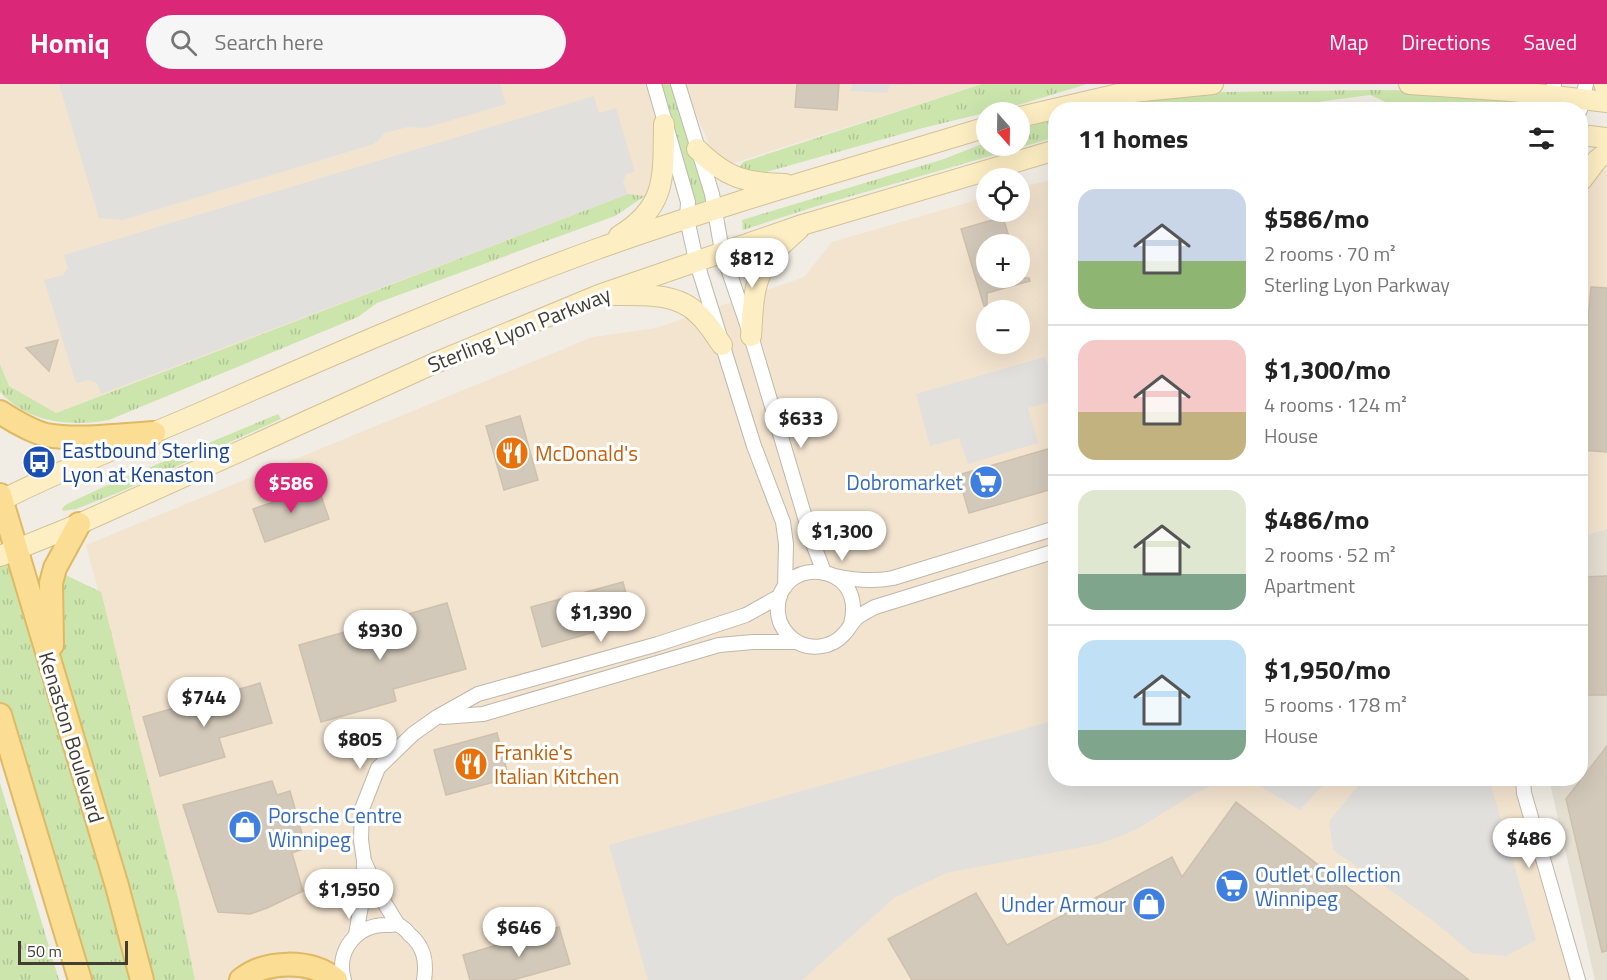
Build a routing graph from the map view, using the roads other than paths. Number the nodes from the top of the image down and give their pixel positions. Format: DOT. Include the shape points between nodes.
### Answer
graph roads {
  1 [pos="654,84"];
  2 [pos="678,84"];
  3 [pos="1213,84"];
  4 [pos="1409,84"];
  5 [pos="1517,88"];
  6 [pos="1552,97"];
  7 [pos="1583,98"];
  8 [pos="1084,102"];
  9 [pos="1607,102"];
  10 [pos="1048,110"];
  11 [pos="1030,115"];
  12 [pos="664,124"];
  13 [pos="976,130"];
  14 [pos="1588,136"];
  15 [pos="1607,138"];
  16 [pos="697,149"];
  17 [pos="1048,152"];
  18 [pos="1607,153"];
  19 [pos="1588,172"];
  20 [pos="800,184"];
  21 [pos="714,211"];
  22 [pos="687,219"];
  23 [pos="802,225"];
  24 [pos="596,250"];
  25 [pos="722,251"];
  26 [pos="696,260"];
  27 [pos="599,295"];
  28 [pos="751,336"];
  29 [pos="722,345"];
  30 [pos="0,412"];
  31 [pos="154,433"];
  32 [pos="1,499"];
  33 [pos="79,524"];
  34 [pos="1048,530"];
  35 [pos="8,553"];
  36 [pos="1048,553"];
  37 [pos="829,574"];
  38 [pos="782,591"];
  39 [pos="851,624"];
  40 [pos="797,642"];
  41 [pos="53,677"];
  42 [pos="0,716"];
  43 [pos="437,717"];
  44 [pos="1524,786"];
  45 [pos="364,861"];
  46 [pos="398,925"];
  47 [pos="356,934"];
  48 [pos="80,980"];
  49 [pos="142,980"];
  50 [pos="241,980"];
  51 [pos="336,980"];
  52 [pos="344,980"];
  53 [pos="424,980"];
  54 [pos="1578,980"];
  1 -- 12 [label="street"];
  2 -- 16 [label="street"];
  3 -- 8 [label="main road" via="1123,93"];
  4 -- 5 [label="main road"];
  5 -- 6 [label="main road"];
  6 -- 7 [label="main road"];
  7 -- 9 [label="main road"];
  10 -- 11 [label="main road"];
  12 -- 22 [label="street" via="688,202"];
  12 -- 24 [label="main road" via="663,178 655,203 635,226"];
  13 -- 20 [label="main road"];
  14 -- 15 [label="main road"];
  16 -- 20 [label="main road" via="730,175 755,183"];
  16 -- 21 [label="street"];
  17 -- 23 [label="main road, Sterling Lyon Parkway"];
  18 -- 19 [label="main road"];
  20 -- 21 [label="main road"];
  21 -- 22 [label="main road"];
  21 -- 25 [label="street"];
  22 -- 24 [label="main road"];
  22 -- 26 [label="street"];
  23 -- 25 [label="main road, Sterling Lyon Parkway"];
  23 -- 28 [label="main road" via="762,270 754,294"];
  24 -- 31 [label="main road" via="408,322"];
  25 -- 26 [label="main road, Sterling Lyon Parkway"];
  25 -- 28 [label="street"];
  26 -- 27 [label="main road, Sterling Lyon Parkway"];
  26 -- 29 [label="street"];
  27 -- 29 [label="main road" via="654,295 676,301 698,313"];
  27 -- 33 [label="main road, Sterling Lyon Parkway" via="435,363"];
  28 -- 37 [label="street" via="812,541"];
  29 -- 38 [label="street" via="783,522 786,544"];
  30 -- 31 [label="main road" via="45,435"];
  31 -- 32 [label="main road"];
  32 -- 35 [label="main road, Kenaston Boulevard"];
  33 -- 35 [label="main road, Sterling Lyon Parkway"];
  33 -- 41 [label="main road" via="55,567 51,583"];
  34 -- 37 [label="street" via="893,578 854,580"];
  35 -- 41 [label="main road, Kenaston Boulevard"];
  36 -- 39 [label="street" via="875,607"];
  37 -- 38 [label="street" via="802,573"];
  37 -- 39 [label="street" via="850,591 854,613"];
  38 -- 40 [label="street" via="778,617"];
  38 -- 43 [label="street" via="747,615 478,694"];
  39 -- 40 [label="street" via="834,642 822,646"];
  40 -- 43 [label="street" via="719,645 483,714"];
  41 -- 49 [label="main road, Kenaston Boulevard"];
  42 -- 48 [label="main road"];
  43 -- 45 [label="street" via="378,768 362,809"];
  44 -- 54 [label="street"];
  45 -- 46 [label="street"];
  45 -- 47 [label="street"];
  46 -- 47 [label="street" via="375,926"];
  46 -- 53 [label="street" via="417,941 424,953"];
  47 -- 52 [label="street" via="342,958"];
  50 -- 51 [label="main road" via="249,973 279,964 309,968"];
}
